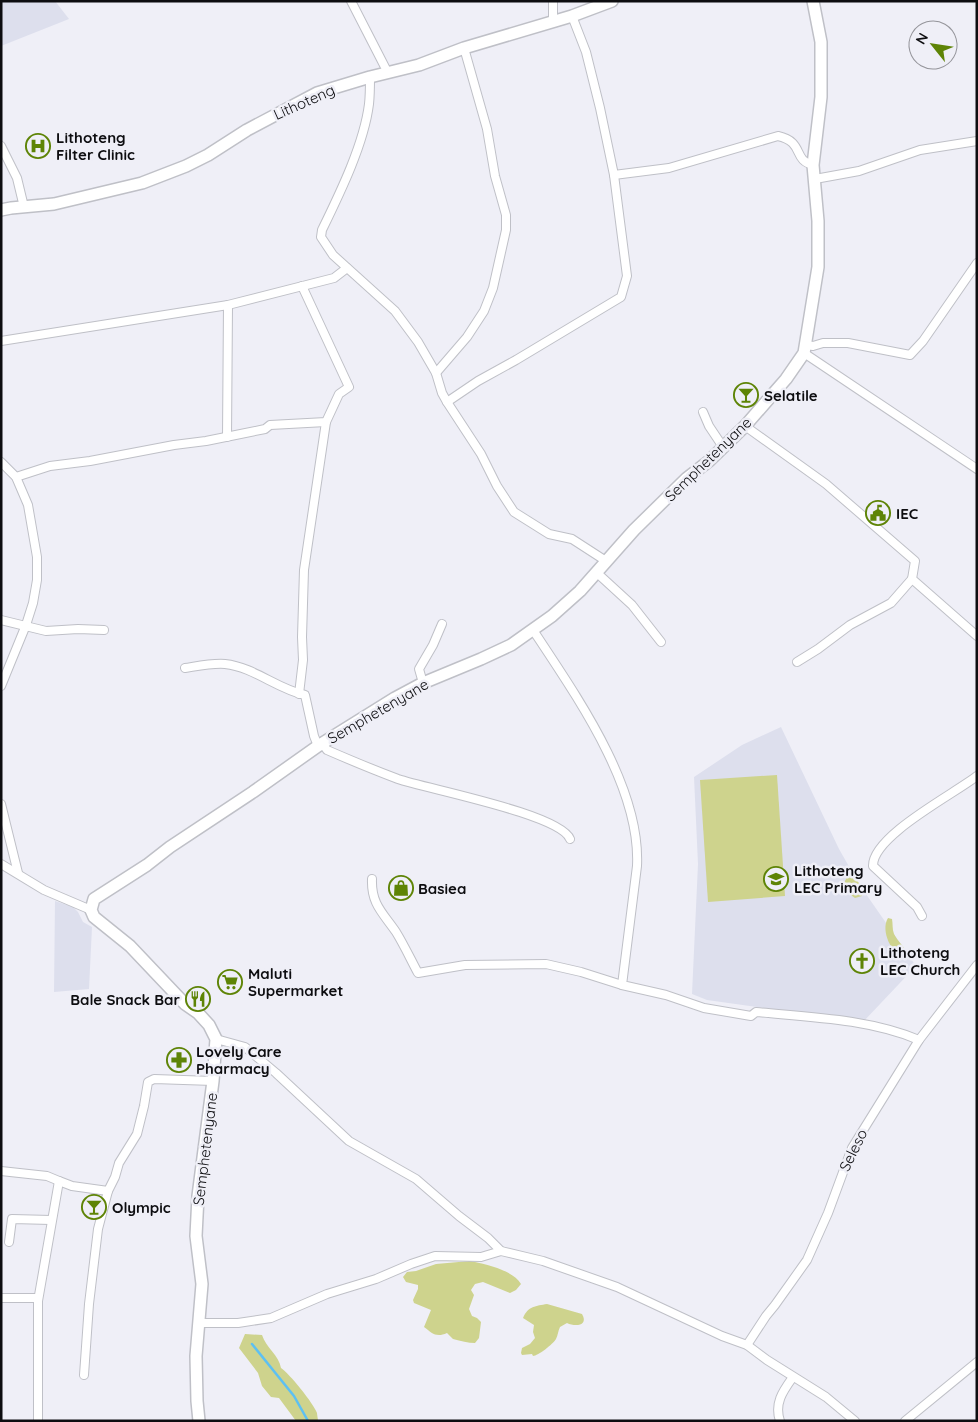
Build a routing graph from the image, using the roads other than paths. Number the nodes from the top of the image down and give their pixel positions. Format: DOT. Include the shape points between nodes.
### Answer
graph roads {
  1 [pos="351,1"];
  2 [pos="554,1"];
  3 [pos="612,1"];
  4 [pos="813,1"];
  5 [pos="572,16"];
  6 [pos="553,20"];
  7 [pos="464,48"];
  8 [pos="388,73"];
  9 [pos="370,77"];
  10 [pos="977,140"];
  11 [pos="1,146"];
  12 [pos="813,165"];
  13 [pos="614,175"];
  14 [pos="815,179"];
  15 [pos="24,207"];
  16 [pos="1,210"];
  17 [pos="977,263"];
  18 [pos="347,268"];
  19 [pos="973,274"];
  20 [pos="302,286"];
  21 [pos="228,306"];
  22 [pos="1,341"];
  23 [pos="805,349"];
  24 [pos="436,373"];
  25 [pos="447,402"];
  26 [pos="703,412"];
  27 [pos="326,422"];
  28 [pos="745,426"];
  29 [pos="227,438"];
  30 [pos="723,447"];
  31 [pos="1,462"];
  32 [pos="977,469"];
  33 [pos="16,476"];
  34 [pos="606,561"];
  35 [pos="596,572"];
  36 [pos="912,579"];
  37 [pos="1,620"];
  38 [pos="442,624"];
  39 [pos="26,625"];
  40 [pos="104,630"];
  41 [pos="533,630"];
  42 [pos="977,636"];
  43 [pos="661,642"];
  44 [pos="797,662"];
  45 [pos="185,668"];
  46 [pos="423,683"];
  47 [pos="1,686"];
  48 [pos="299,694"];
  49 [pos="320,744"];
  50 [pos="977,776"];
  51 [pos="1,804"];
  52 [pos="570,839"];
  53 [pos="1,864"];
  54 [pos="18,873"];
  55 [pos="372,879"];
  56 [pos="91,910"];
  57 [pos="922,916"];
  58 [pos="977,965"];
  59 [pos="622,984"];
  60 [pos="216,1039"];
  61 [pos="919,1040"];
  62 [pos="213,1081"];
  63 [pos="1,1171"];
  64 [pos="59,1181"];
  65 [pos="108,1191"];
  66 [pos="51,1220"];
  67 [pos="9,1242"];
  68 [pos="501,1251"];
  69 [pos="1,1298"];
  70 [pos="38,1298"];
  71 [pos="199,1323"];
  72 [pos="748,1345"];
  73 [pos="977,1362"];
  74 [pos="84,1375"];
  75 [pos="793,1377"];
  76 [pos="38,1421"];
  77 [pos="199,1421"];
  78 [pos="780,1421"];
  79 [pos="856,1421"];
  80 [pos="905,1421"];
  1 -- 8 [label="street"];
  2 -- 6 [label="street"];
  3 -- 5 [label="main road, Lithoteng"];
  4 -- 12 [label="main road, Semphetenyane" via="821,42 821,89"];
  5 -- 6 [label="main road, Lithoteng"];
  5 -- 13 [label="street" via="586,52"];
  6 -- 7 [label="main road, Lithoteng"];
  7 -- 8 [label="main road, Lithoteng"];
  7 -- 24 [label="street" via="487,130 506,215 506,230 484,312"];
  8 -- 9 [label="main road, Lithoteng"];
  9 -- 15 [label="main road, Lithoteng" via="317,93 208,155 142,183 54,204"];
  9 -- 18 [label="street" via="364,127 321,237"];
  10 -- 14 [label="street" via="920,150 859,171"];
  11 -- 15 [label="street" via="17,178"];
  12 -- 13 [label="street" via="801,159 798,148 788,138 778,136 669,168"];
  12 -- 14 [label="main road, Semphetenyane"];
  13 -- 25 [label="street" via="627,276 621,297"];
  14 -- 23 [label="main road, Semphetenyane" via="818,268"];
  15 -- 16 [label="main road, Lithoteng"];
  17 -- 19 [label="street"];
  18 -- 20 [label="street" via="334,278"];
  18 -- 24 [label="street" via="395,312"];
  19 -- 23 [label="street" via="910,355 848,343 823,343"];
  20 -- 21 [label="street"];
  20 -- 27 [label="street" via="349,387 339,394"];
  21 -- 22 [label="street"];
  21 -- 29 [label="street"];
  23 -- 28 [label="main road, Semphetenyane" via="780,386"];
  23 -- 32 [label="street"];
  24 -- 25 [label="street"];
  25 -- 34 [label="street" via="514,512 549,534 572,539"];
  26 -- 30 [label="street"];
  27 -- 29 [label="street" via="270,426 265,430"];
  27 -- 48 [label="street" via="304,570 303,660"];
  28 -- 30 [label="main road, Semphetenyane"];
  28 -- 36 [label="street" via="826,484 915,561"];
  29 -- 33 [label="street" via="50,466"];
  30 -- 34 [label="main road, Semphetenyane" via="687,478"];
  31 -- 33 [label="street"];
  33 -- 39 [label="street" via="28,505 36,557 34,603"];
  34 -- 35 [label="main road, Semphetenyane"];
  35 -- 41 [label="main road, Semphetenyane" via="580,591"];
  35 -- 43 [label="street" via="632,605"];
  36 -- 42 [label="street"];
  36 -- 44 [label="street" via="891,603 850,625"];
  37 -- 39 [label="street"];
  38 -- 46 [label="street" via="419,668"];
  39 -- 40 [label="street" via="46,631"];
  39 -- 47 [label="street"];
  41 -- 46 [label="main road, Semphetenyane" via="481,660"];
  41 -- 59 [label="street" via="598,733 623,786 635,834 637,866"];
  45 -- 48 [label="street" via="235,666"];
  46 -- 49 [label="main road, Semphetenyane"];
  48 -- 49 [label="street" via="305,695 314,736"];
  49 -- 52 [label="street" via="327,750 400,780 482,801 549,824 564,831"];
  49 -- 56 [label="main road, Semphetenyane" via="148,865 94,899"];
  50 -- 57 [label="street" via="901,827 873,859 873,866 918,908"];
  51 -- 54 [label="street"];
  53 -- 54 [label="street"];
  54 -- 56 [label="street" via="44,890"];
  55 -- 59 [label="street" via="372,892 381,913 396,932 418,973 465,965 546,964"];
  56 -- 60 [label="main road" via="209,1025"];
  58 -- 61 [label="street, Seleso"];
  59 -- 61 [label="street" via="704,1008 751,1016 756,1012 865,1025"];
  60 -- 62 [label="main road, Semphetenyane"];
  60 -- 68 [label="street" via="244,1047 349,1140 416,1179"];
  61 -- 72 [label="street, Seleso" via="852,1148 807,1260"];
  62 -- 65 [label="street" via="154,1078 148,1082 137,1134 118,1163"];
  62 -- 71 [label="main road, Semphetenyane" via="198,1196 196,1236 202,1284"];
  63 -- 64 [label="street" via="47,1176"];
  64 -- 65 [label="street"];
  64 -- 66 [label="street"];
  65 -- 74 [label="street" via="98,1229"];
  66 -- 67 [label="street" via="12,1219"];
  66 -- 70 [label="street"];
  68 -- 71 [label="street" via="481,1257 435,1256 327,1294 271,1318 238,1323"];
  68 -- 72 [label="street" via="543,1261 617,1287"];
  69 -- 70 [label="street"];
  70 -- 76 [label="street"];
  71 -- 77 [label="main road, Semphetenyane" via="196,1383"];
  72 -- 75 [label="street"];
  73 -- 80 [label="street"];
  75 -- 78 [label="street" via="778,1401"];
  75 -- 79 [label="street"];
}
